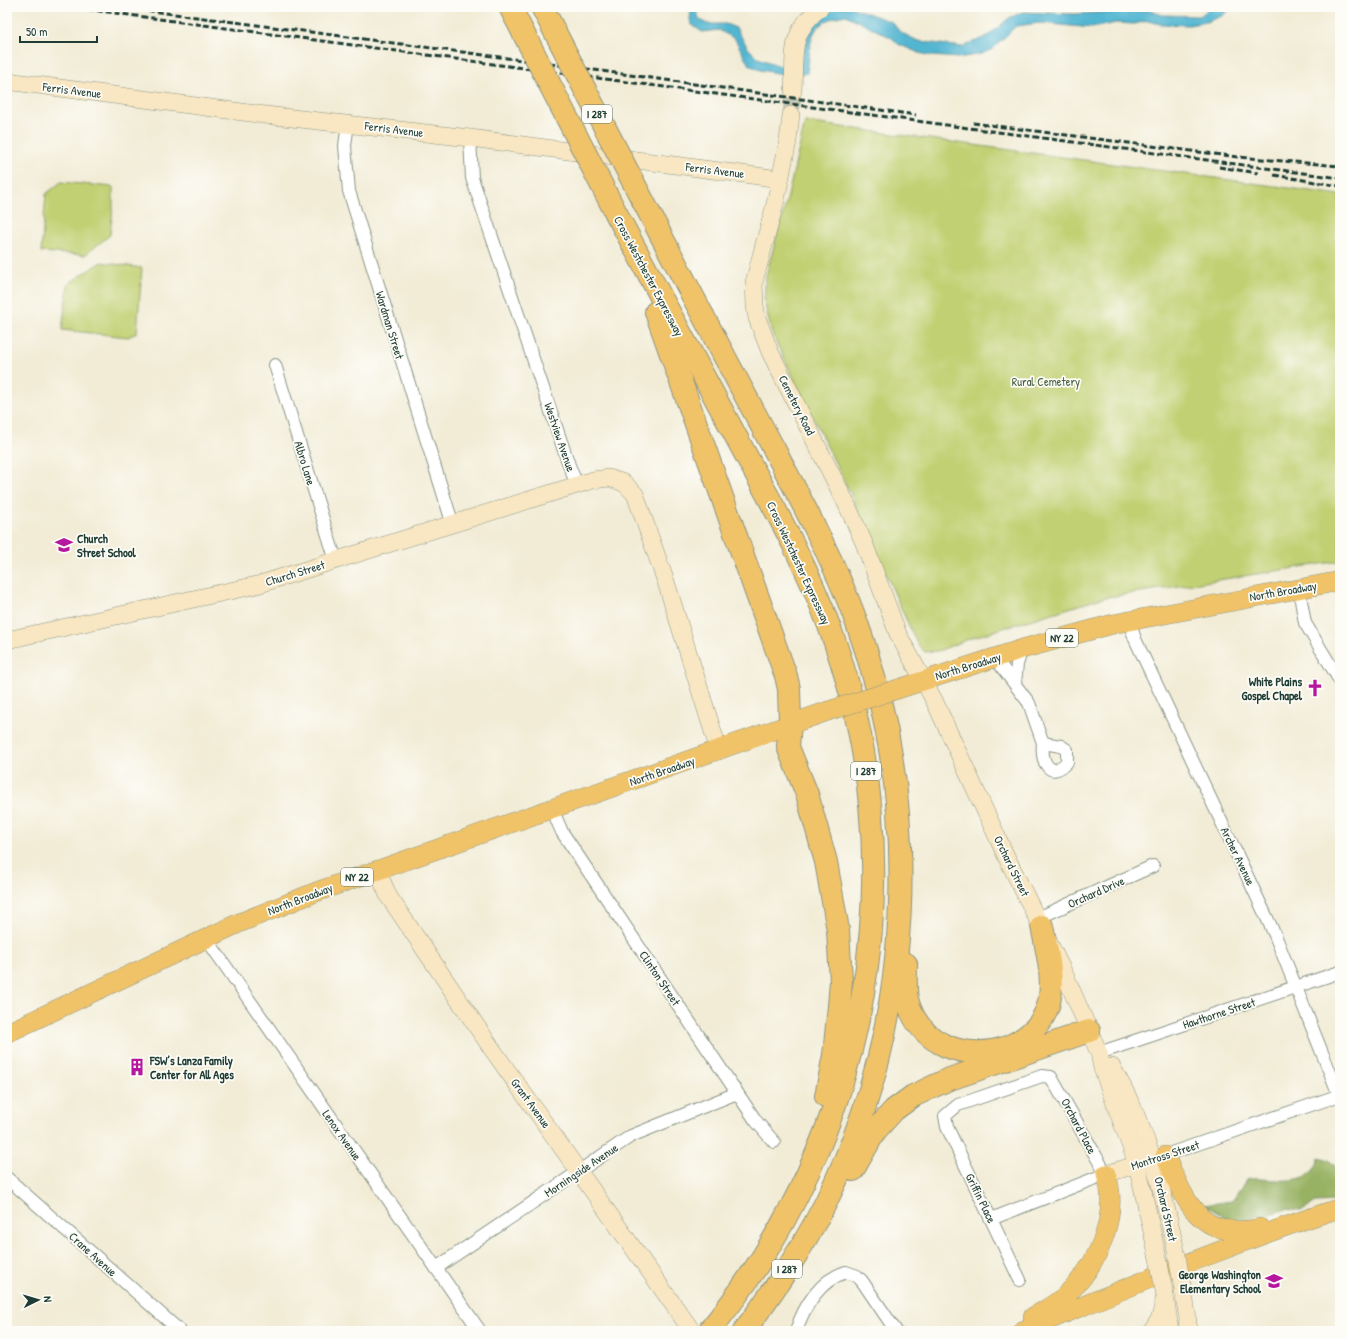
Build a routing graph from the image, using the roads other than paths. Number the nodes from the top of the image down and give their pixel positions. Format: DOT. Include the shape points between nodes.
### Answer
graph roads {
  1 [pos="510,7"];
  2 [pos="542,7"];
  3 [pos="821,7"];
  4 [pos="7,81"];
  5 [pos="793,86"];
  6 [pos="791,115"];
  7 [pos="348,123"];
  8 [pos="470,138"];
  9 [pos="780,179"];
  10 [pos="620,221"];
  11 [pos="275,366"];
  12 [pos="577,485"];
  13 [pos="453,525"];
  14 [pos="336,561"];
  15 [pos="1340,581"];
  16 [pos="1299,589"];
  17 [pos="1129,621"];
  18 [pos="7,640"];
  19 [pos="1022,649"];
  20 [pos="995,658"];
  21 [pos="923,680"];
  22 [pos="1340,681"];
  23 [pos="1015,683"];
  24 [pos="790,723"];
  25 [pos="1043,743"];
  26 [pos="719,751"];
  27 [pos="552,810"];
  28 [pos="1153,866"];
  29 [pos="376,870"];
  30 [pos="1040,922"];
  31 [pos="206,938"];
  32 [pos="897,947"];
  33 [pos="1340,972"];
  34 [pos="1298,987"];
  35 [pos="1087,1026"];
  36 [pos="7,1033"];
  37 [pos="1003,1049"];
  38 [pos="1099,1054"];
  39 [pos="1051,1077"];
  40 [pos="737,1093"];
  41 [pos="1340,1095"];
  42 [pos="774,1142"];
  43 [pos="1159,1157"];
  44 [pos="1137,1164"];
  45 [pos="578,1171"];
  46 [pos="1106,1174"];
  47 [pos="7,1178"];
  48 [pos="825,1204"];
  49 [pos="1331,1211"];
  50 [pos="991,1219"];
  51 [pos="1340,1221"];
  52 [pos="775,1236"];
  53 [pos="436,1268"];
  54 [pos="1020,1280"];
  55 [pos="1165,1296"];
  56 [pos="1189,1327"];
  57 [pos="180,1331"];
  58 [pos="480,1331"];
  59 [pos="692,1331"];
  60 [pos="709,1331"];
  61 [pos="744,1331"];
  62 [pos="796,1331"];
  63 [pos="896,1331"];
  64 [pos="1018,1331"];
  65 [pos="1022,1331"];
  66 [pos="1052,1331"];
  67 [pos="1152,1331"];
  68 [pos="1170,1331"];
  1 -- 10 [label="highway, Cross Westchester Expressway / I 287, bridge"];
  2 -- 32 [label="highway, I 287, bridge" via="824,547 845,592 881,705 895,784 901,873"];
  3 -- 5 [label="street" via="796,36"];
  4 -- 7 [label="street, Ferris Avenue" via="265,116"];
  6 -- 9 [label="street, Cemetery Road"];
  7 -- 8 [label="street, Ferris Avenue"];
  7 -- 13 [label="street, Wardman Street" via="345,146 349,191"];
  8 -- 9 [label="street, Ferris Avenue"];
  8 -- 12 [label="street, Westview Avenue" via="472,178 568,465"];
  9 -- 21 [label="street, Cemetery Road" via="754,282 757,318 770,352 846,503 898,634"];
  10 -- 24 [label="highway" via="658,317 786,676"];
  10 -- 52 [label="highway, Cross Westchester Expressway / I 287" via="758,478 815,591 846,676 865,764 872,824 874,879 871,946 862,1006 852,1052 830,1122 808,1173"];
  11 -- 14 [label="street, Albro Lane"];
  12 -- 13 [label="street, Church Street"];
  12 -- 26 [label="street, Westview Avenue" via="609,478 624,483 635,494 666,582"];
  13 -- 14 [label="street, Church Street"];
  14 -- 18 [label="street, Church Street" via="229,592"];
  15 -- 16 [label="main road, North Broadway / NY 22"];
  16 -- 17 [label="main road, North Broadway / NY 22"];
  16 -- 22 [label="street" via="1305,623"];
  17 -- 19 [label="main road, North Broadway / NY 22"];
  17 -- 34 [label="street, Archer Avenue" via="1134,639"];
  19 -- 20 [label="main road, North Broadway / NY 22"];
  19 -- 23 [label="street"];
  20 -- 21 [label="main road, North Broadway / NY 22"];
  20 -- 23 [label="street"];
  21 -- 24 [label="main road, North Broadway / NY 22, bridge"];
  21 -- 30 [label="street, Orchard Street"];
  23 -- 25 [label="street" via="1029,703"];
  24 -- 26 [label="main road, North Broadway / NY 22"];
  24 -- 52 [label="highway" via="788,747 807,794 833,893 841,981 837,1028 826,1096"];
  26 -- 27 [label="main road, North Broadway / NY 22"];
  27 -- 29 [label="main road, North Broadway / NY 22"];
  27 -- 40 [label="street, Clinton Street" via="562,832"];
  28 -- 30 [label="street, Orchard Drive"];
  29 -- 31 [label="main road, North Broadway / NY 22"];
  29 -- 45 [label="street, Grant Avenue" via="398,910"];
  30 -- 35 [label="street, Orchard Street"];
  30 -- 37 [label="highway" via="1052,979 1049,1003 1032,1031"];
  31 -- 36 [label="main road, North Broadway / NY 22"];
  31 -- 53 [label="street, Lenox Avenue"];
  32 -- 37 [label="highway" via="906,962 906,989 911,1009 930,1036 950,1048 964,1052 981,1053"];
  32 -- 48 [label="highway, I 287" via="889,1004 872,1078 852,1138"];
  33 -- 34 [label="street, Hawthorne Street"];
  34 -- 38 [label="street, Hawthorne Street"];
  34 -- 41 [label="street, Archer Avenue"];
  35 -- 37 [label="highway"];
  35 -- 38 [label="street, Orchard Street"];
  35 -- 48 [label="highway" via="947,1080 913,1096 894,1110 879,1127 865,1146 841,1192"];
  38 -- 43 [label="street, Orchard Street" via="1110,1064"];
  38 -- 44 [label="street, Orchard Street"];
  39 -- 46 [label="street, Orchard Place"];
  39 -- 50 [label="street, Griffin Place" via="1042,1076 958,1104 945,1116 947,1127"];
  40 -- 42 [label="street, Clinton Street"];
  40 -- 45 [label="street, Morningside Avenue" via="631,1136"];
  41 -- 43 [label="street, Montross Street"];
  43 -- 44 [label="street, Montross Street"];
  43 -- 49 [label="main road" via="1194,1211 1222,1229 1246,1230"];
  43 -- 56 [label="street, Orchard Street, bridge" via="1161,1183"];
  44 -- 46 [label="street, Montross Street"];
  44 -- 55 [label="street, Orchard Street, bridge"];
  45 -- 53 [label="street, Morningside Avenue"];
  45 -- 59 [label="street, Grant Avenue"];
  46 -- 50 [label="street, Montross Street"];
  46 -- 64 [label="main road" via="1111,1199 1108,1223 1094,1260 1068,1294 1026,1321"];
  47 -- 57 [label="street, Crane Avenue"];
  48 -- 61 [label="highway, I 287" via="794,1257"];
  49 -- 65 [label="main road" via="1224,1248"];
  50 -- 54 [label="street, Griffin Place"];
  51 -- 66 [label="main road" via="1250,1251"];
  52 -- 60 [label="highway, Cross Westchester Expressway / I 287" via="745,1283"];
  53 -- 58 [label="street, Lenox Avenue"];
  55 -- 67 [label="street" via="1160,1318"];
  55 -- 68 [label="street, Orchard Street"];
  62 -- 63 [label="street" via="800,1318 817,1292 832,1278 846,1272 862,1281"];
}
